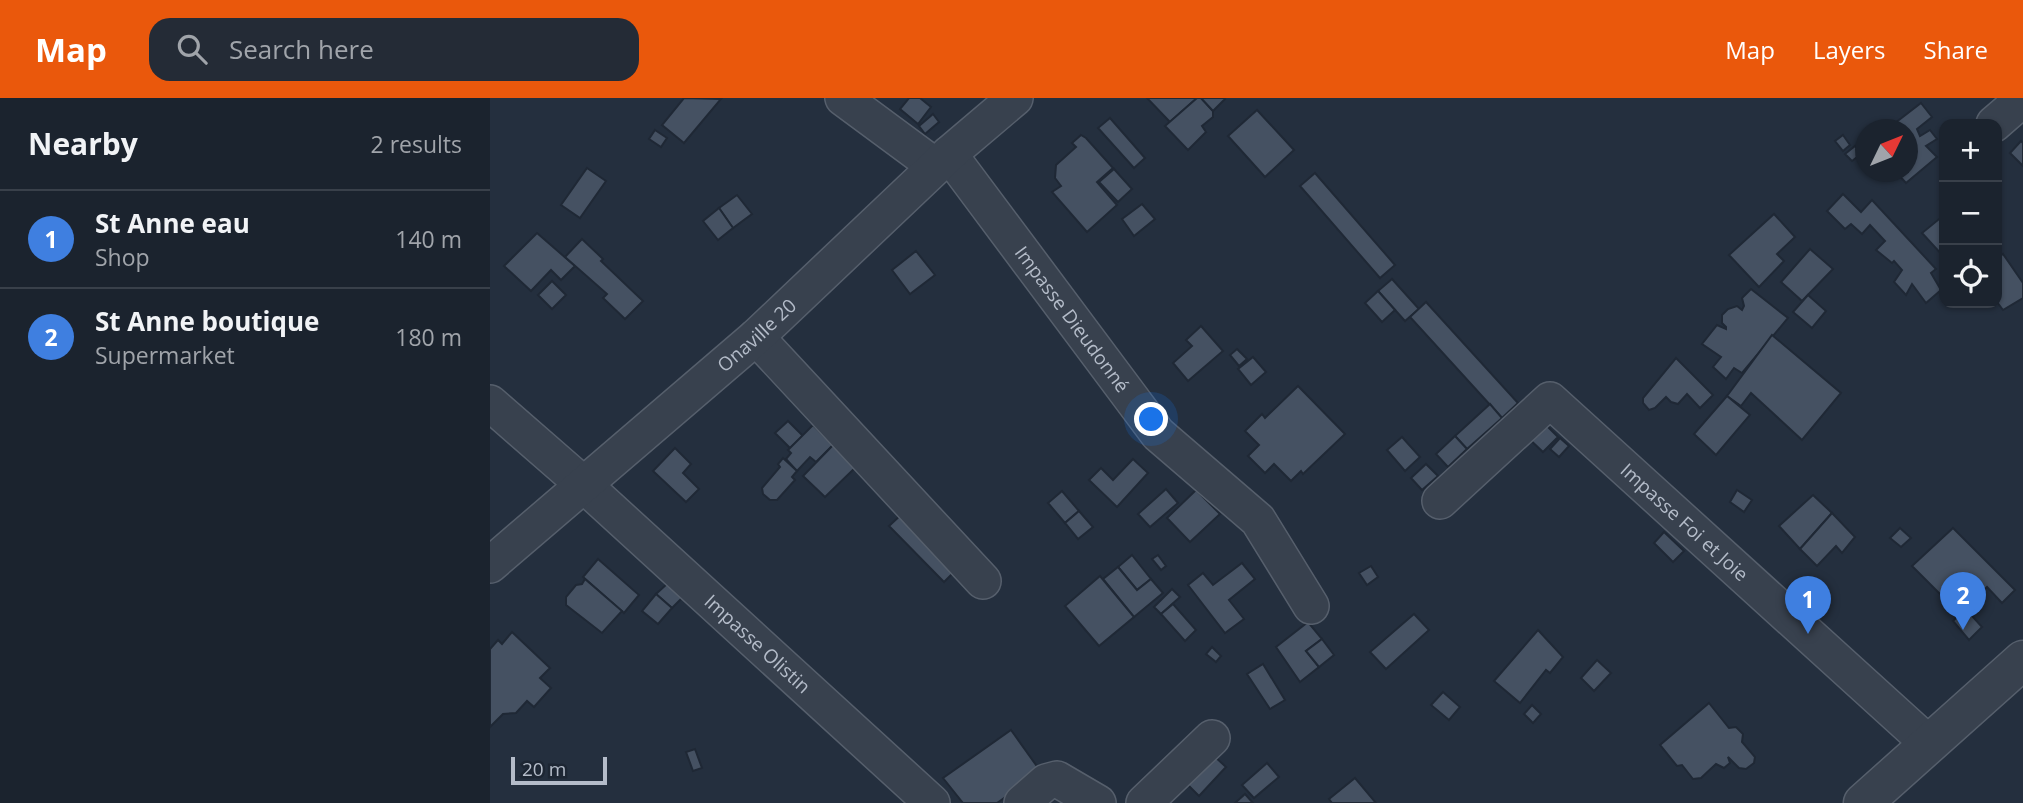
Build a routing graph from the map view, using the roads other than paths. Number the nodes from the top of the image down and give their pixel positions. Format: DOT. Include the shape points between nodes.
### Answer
graph roads {
  1 [pos="843,98"];
  2 [pos="1015,98"];
  3 [pos="2023,99"];
  4 [pos="2000,119"];
  5 [pos="942,160"];
  6 [pos="756,337"];
  7 [pos="490,403"];
  8 [pos="584,485"];
  9 [pos="1440,501"];
  10 [pos="490,565"];
  11 [pos="984,581"];
  12 [pos="1311,606"];
  13 [pos="2023,660"];
  14 [pos="1212,738"];
  15 [pos="1929,744"];
  16 [pos="932,803"];
  17 [pos="1022,803"];
  18 [pos="1098,803"];
  19 [pos="1144,803"];
  20 [pos="1863,803"];
  1 -- 5 [label="street, Impasse Dieudonné"];
  2 -- 5 [label="street, Onaville 20"];
  3 -- 4 [label="street"];
  5 -- 6 [label="street, Onaville 20"];
  5 -- 12 [label="street, Impasse Dieudonné" via="1158,434 1258,520"];
  6 -- 8 [label="street, Onaville 20"];
  6 -- 11 [label="street"];
  7 -- 8 [label="street, Impasse Olistin"];
  8 -- 10 [label="street, Onaville 20"];
  8 -- 16 [label="street, Impasse Olistin"];
  9 -- 15 [label="street, Impasse Foi et Joie" via="1550,400"];
  13 -- 15 [label="street"];
  14 -- 19 [label="street"];
  15 -- 20 [label="street"];
  17 -- 18 [label="street" via="1046,782 1057,779"];
}
